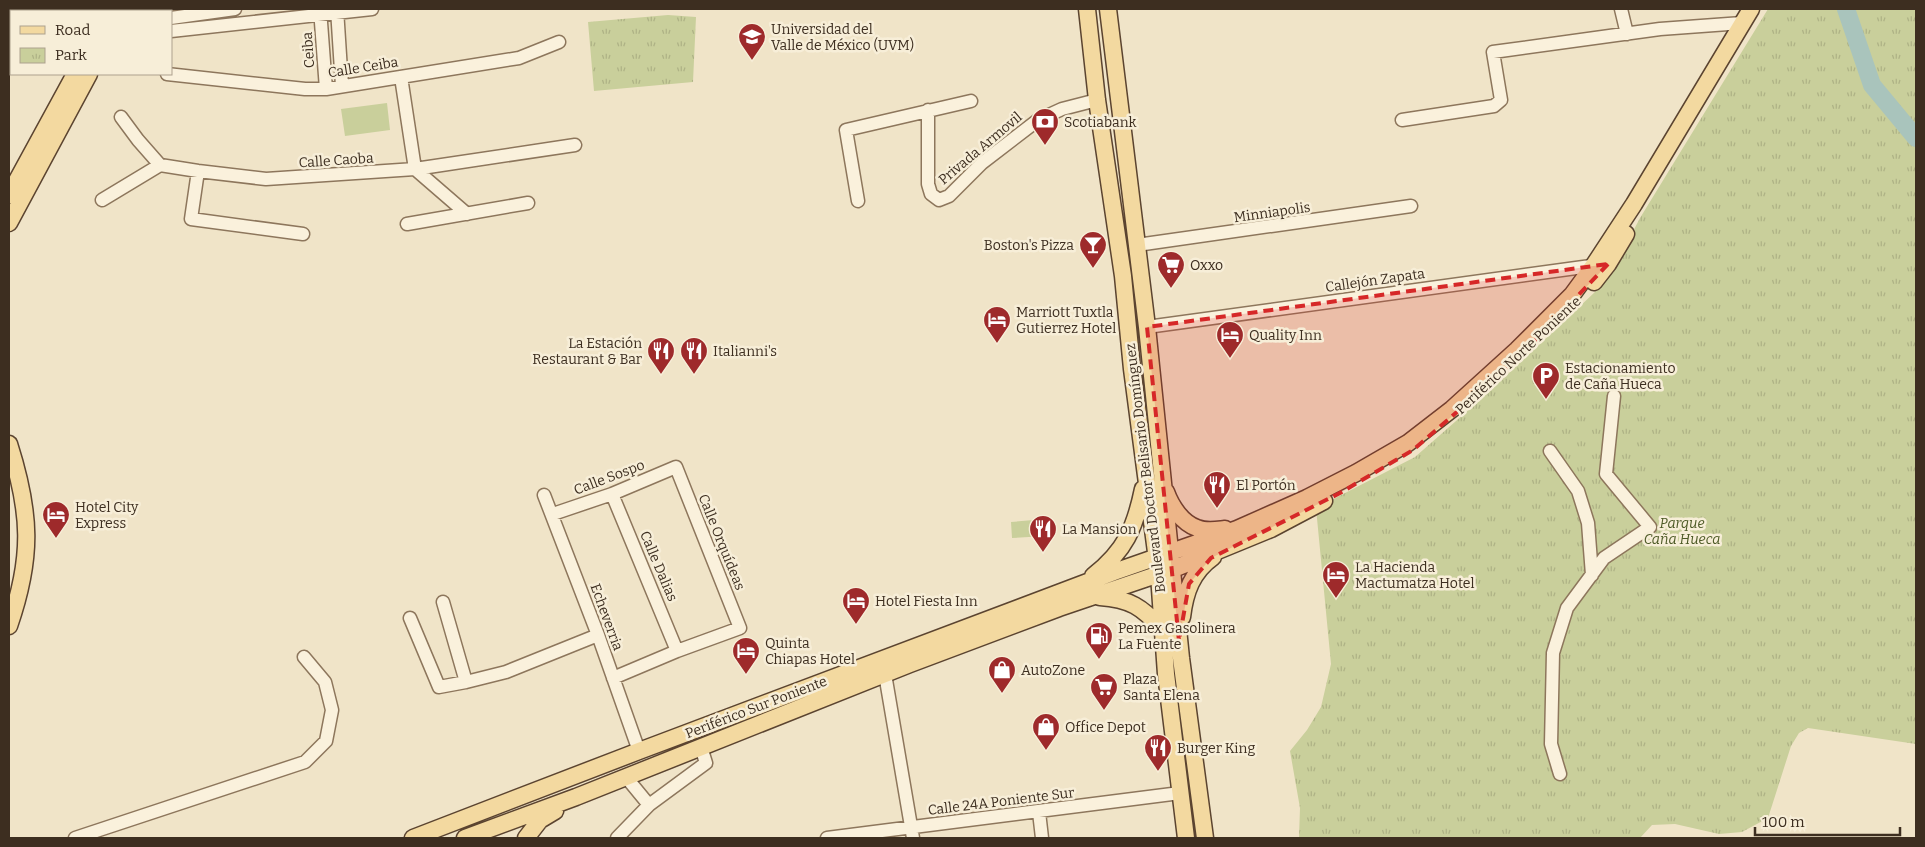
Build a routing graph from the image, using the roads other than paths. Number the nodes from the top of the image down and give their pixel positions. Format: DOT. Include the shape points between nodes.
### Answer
graph roads {
  1 [pos="235,9"];
  2 [pos="372,9"];
  3 [pos="1088,9"];
  4 [pos="1108,9"];
  5 [pos="1621,9"];
  6 [pos="1751,9"];
  7 [pos="1760,9"];
  8 [pos="337,11"];
  9 [pos="320,12"];
  10 [pos="172,18"];
  11 [pos="1742,24"];
  12 [pos="172,31"];
  13 [pos="1626,34"];
  14 [pos="558,42"];
  15 [pos="172,74"];
  16 [pos="85,75"];
  17 [pos="401,77"];
  18 [pos="342,86"];
  19 [pos="326,88"];
  20 [pos="1097,100"];
  21 [pos="971,101"];
  22 [pos="928,110"];
  23 [pos="121,117"];
  24 [pos="1402,120"];
  25 [pos="575,145"];
  26 [pos="160,164"];
  27 [pos="415,169"];
  28 [pos="198,172"];
  29 [pos="9,195"];
  30 [pos="102,200"];
  31 [pos="858,201"];
  32 [pos="528,203"];
  33 [pos="1412,206"];
  34 [pos="467,214"];
  35 [pos="9,222"];
  36 [pos="407,224"];
  37 [pos="303,234"];
  38 [pos="1137,245"];
  39 [pos="1601,264"];
  40 [pos="1147,327"];
  41 [pos="1614,396"];
  42 [pos="9,444"];
  43 [pos="1550,451"];
  44 [pos="12,464"];
  45 [pos="676,467"];
  46 [pos="1153,479"];
  47 [pos="612,494"];
  48 [pos="544,495"];
  49 [pos="553,514"];
  50 [pos="1237,529"];
  51 [pos="1226,548"];
  52 [pos="1164,564"];
  53 [pos="1592,575"];
  54 [pos="1080,586"];
  55 [pos="1093,596"];
  56 [pos="443,602"];
  57 [pos="410,618"];
  58 [pos="9,626"];
  59 [pos="1162,629"];
  60 [pos="598,635"];
  61 [pos="1179,641"];
  62 [pos="916,646"];
  63 [pos="677,651"];
  64 [pos="304,657"];
  65 [pos="910,664"];
  66 [pos="885,674"];
  67 [pos="859,676"];
  68 [pos="613,678"];
  69 [pos="466,682"];
  70 [pos="701,747"];
  71 [pos="639,751"];
  72 [pos="1560,774"];
  73 [pos="626,777"];
  74 [pos="1180,793"];
  75 [pos="576,796"];
  76 [pos="649,805"];
  77 [pos="484,811"];
  78 [pos="1039,812"];
  79 [pos="912,832"];
  80 [pos="493,833"];
  81 [pos="75,838"];
  82 [pos="413,838"];
  83 [pos="466,838"];
  84 [pos="526,838"];
  85 [pos="617,838"];
  86 [pos="827,838"];
  87 [pos="1042,838"];
  88 [pos="1186,838"];
  89 [pos="1205,838"];
  1 -- 10 [label="street"];
  2 -- 8 [label="street"];
  3 -- 20 [label="main road, Boulevard Doctor Belisario Domínguez"];
  4 -- 38 [label="main road, Boulevard Doctor Belisario Domínguez"];
  5 -- 13 [label="street"];
  6 -- 11 [label="main road, Periférico Norte Poniente"];
  7 -- 39 [label="main road, Periférico Norte Poniente"];
  8 -- 9 [label="street"];
  8 -- 18 [label="street"];
  9 -- 12 [label="street"];
  9 -- 19 [label="street, Ceiba"];
  11 -- 13 [label="street"];
  11 -- 39 [label="main road, Periférico Norte Poniente"];
  13 -- 24 [label="street" via="1493,52 1499,104"];
  14 -- 17 [label="street, Calle Ceiba" via="519,58"];
  15 -- 19 [label="street, Calle Ceiba" via="305,89"];
  16 -- 29 [label="main road"];
  16 -- 35 [label="main road"];
  17 -- 18 [label="street, Calle Ceiba"];
  17 -- 27 [label="street"];
  18 -- 19 [label="street, Calle Ceiba"];
  20 -- 22 [label="street, Privada Armovil" via="1062,109 1038,120 982,163 949,196 939,200 931,194 928,184"];
  20 -- 46 [label="main road, Boulevard Doctor Belisario Domínguez"];
  21 -- 22 [label="street"];
  22 -- 31 [label="street" via="846,130"];
  23 -- 26 [label="street"];
  25 -- 27 [label="street, Calle Caoba"];
  26 -- 28 [label="street, Calle Caoba"];
  26 -- 30 [label="street"];
  27 -- 28 [label="street, Calle Caoba" via="266,179"];
  27 -- 34 [label="street"];
  28 -- 37 [label="street" via="191,220"];
  32 -- 34 [label="street"];
  33 -- 38 [label="street, Minniapolis"];
  34 -- 36 [label="street"];
  38 -- 40 [label="main road, Boulevard Doctor Belisario Domínguez"];
  39 -- 40 [label="street, Callejón Zapata"];
  39 -- 50 [label="main road, Periférico Norte Poniente" via="1517,350 1408,442 1307,498"];
  39 -- 51 [label="main road, Periférico Norte Poniente" via="1583,295 1516,361 1413,450 1314,507"];
  40 -- 46 [label="main road, Boulevard Doctor Belisario Domínguez"];
  41 -- 53 [label="street" via="1606,474 1650,527 1604,558"];
  42 -- 44 [label="main road"];
  43 -- 53 [label="street" via="1578,491 1588,523"];
  44 -- 58 [label="main road" via="26,520 26,558"];
  45 -- 47 [label="street, Calle Sospo"];
  45 -- 63 [label="street, Calle Orquídeas" via="740,628"];
  46 -- 50 [label="main road" via="1186,523 1207,530"];
  46 -- 52 [label="main road, Boulevard Doctor Belisario Domínguez"];
  46 -- 54 [label="main road" via="1118,554"];
  47 -- 49 [label="street, Calle Sospo"];
  47 -- 63 [label="street, Calle Dalias"];
  48 -- 49 [label="street, Echeverria"];
  49 -- 60 [label="street, Echeverria"];
  50 -- 52 [label="main road, Periférico Norte Poniente"];
  51 -- 52 [label="main road, Periférico Norte Poniente"];
  51 -- 61 [label="main road" via="1198,569 1189,584"];
  52 -- 54 [label="main road, Periférico Sur Poniente"];
  52 -- 55 [label="main road, Periférico Sur Poniente"];
  52 -- 59 [label="main road, Boulevard Doctor Belisario Domínguez"];
  52 -- 61 [label="main road, Boulevard Doctor Belisario Domínguez"];
  53 -- 72 [label="street" via="1567,608 1553,653 1550,744"];
  54 -- 62 [label="main road, Periférico Sur Poniente"];
  55 -- 59 [label="main road" via="1129,602 1147,613"];
  55 -- 65 [label="main road, Periférico Sur Poniente"];
  56 -- 69 [label="street"];
  57 -- 69 [label="street" via="439,687"];
  59 -- 74 [label="main road, Boulevard Doctor Belisario Domínguez"];
  60 -- 68 [label="street, Echeverria"];
  60 -- 69 [label="street" via="506,672"];
  61 -- 89 [label="main road, Boulevard Doctor Belisario Domínguez"];
  62 -- 65 [label="main road" via="916,656"];
  62 -- 67 [label="main road, Periférico Sur Poniente"];
  63 -- 68 [label="street"];
  64 -- 81 [label="street" via="325,682 332,710 326,741 305,762"];
  65 -- 66 [label="main road, Periférico Sur Poniente"];
  66 -- 67 [label="main road, Periférico Sur Poniente"];
  66 -- 79 [label="street"];
  67 -- 70 [label="main road, Periférico Sur Poniente"];
  67 -- 71 [label="main road, Periférico Sur Poniente"];
  68 -- 71 [label="street, Echeverria"];
  70 -- 73 [label="main road, Periférico Sur Poniente"];
  70 -- 76 [label="street" via="706,763"];
  71 -- 77 [label="main road, Periférico Sur Poniente"];
  73 -- 75 [label="main road, Periférico Sur Poniente"];
  73 -- 76 [label="street"];
  74 -- 78 [label="street, Calle 24A Poniente Sur"];
  74 -- 88 [label="main road, Boulevard Doctor Belisario Domínguez"];
  75 -- 80 [label="main road, Periférico Sur Poniente"];
  75 -- 84 [label="main road" via="540,820"];
  76 -- 85 [label="street"];
  77 -- 80 [label="main road"];
  77 -- 82 [label="main road, Periférico Sur Poniente"];
  78 -- 79 [label="street, Calle 24A Poniente Sur"];
  78 -- 87 [label="street"];
  79 -- 86 [label="street, Calle 24A Poniente Sur"];
  80 -- 83 [label="main road, Periférico Sur Poniente"];
}
